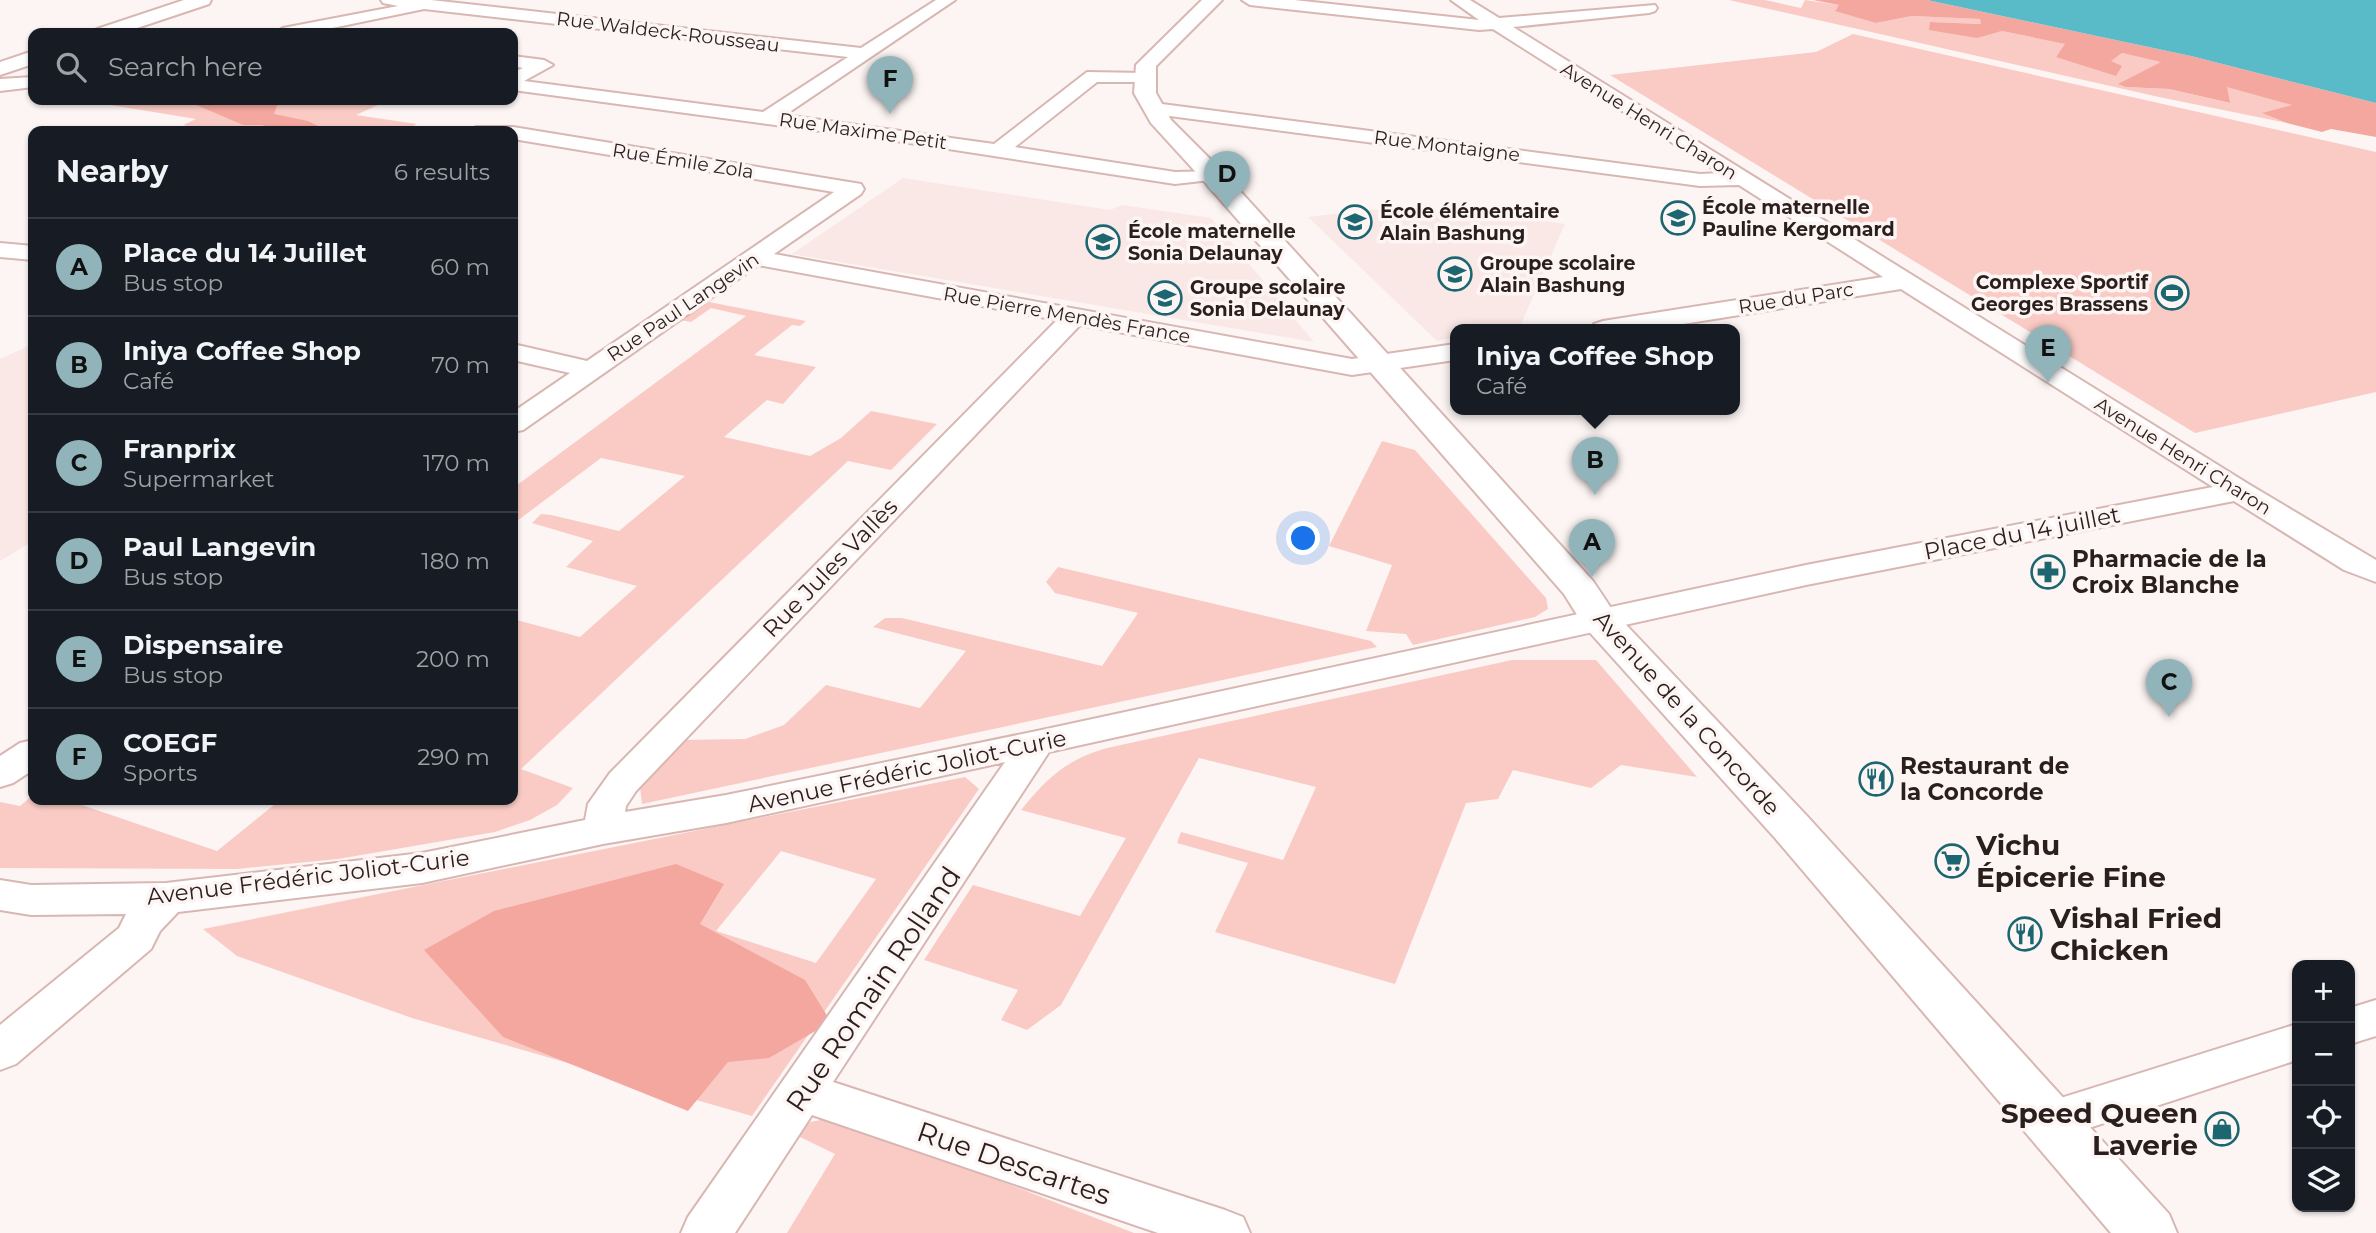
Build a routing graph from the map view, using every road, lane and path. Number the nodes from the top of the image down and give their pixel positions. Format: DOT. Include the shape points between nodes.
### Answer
graph roads {
  1 [pos="202,0"];
  2 [pos="389,0"];
  3 [pos="450,0"];
  4 [pos="947,0"];
  5 [pos="1213,0"];
  6 [pos="1251,0"];
  7 [pos="1459,0"];
  8 [pos="428,4"];
  9 [pos="1641,4"];
  10 [pos="1496,23"];
  11 [pos="119,28"];
  12 [pos="310,28"];
  13 [pos="864,54"];
  14 [pos="28,59"];
  15 [pos="518,62"];
  16 [pos="0,69"];
  17 [pos="518,77"];
  18 [pos="1145,78"];
  19 [pos="28,82"];
  20 [pos="0,85"];
  21 [pos="518,86"];
  22 [pos="1154,108"];
  23 [pos="767,118"];
  24 [pos="518,135"];
  25 [pos="998,151"];
  26 [pos="1212,175"];
  27 [pos="1740,179"];
  28 [pos="853,189"];
  29 [pos="0,250"];
  30 [pos="28,253"];
  31 [pos="756,258"];
  32 [pos="1906,281"];
  33 [pos="1075,316"];
  34 [pos="1635,324"];
  35 [pos="518,353"];
  36 [pos="1450,353"];
  37 [pos="1379,364"];
  38 [pos="592,370"];
  39 [pos="518,421"];
  40 [pos="2239,491"];
  41 [pos="2376,572"];
  42 [pos="1805,575"];
  43 [pos="1598,618"];
  44 [pos="1037,743"];
  45 [pos="28,755"];
  46 [pos="0,774"];
  47 [pos="603,830"];
  48 [pos="0,895"];
  49 [pos="166,898"];
  50 [pos="2376,1018"];
  51 [pos="2355,1024"];
  52 [pos="2292,1044"];
  53 [pos="0,1051"];
  54 [pos="803,1092"];
  55 [pos="2049,1121"];
  56 [pos="706,1233"];
  57 [pos="1225,1233"];
  58 [pos="2148,1233"];
  1 -- 11 [label="street"];
  2 -- 8 [label="street, Rue Waldeck-Rousseau"];
  3 -- 8 [label="street"];
  4 -- 13 [label="street"];
  5 -- 18 [label="street" via="1146,65"];
  6 -- 10 [label="street" via="1465,24"];
  7 -- 10 [label="street, Avenue Henri Charon"];
  8 -- 12 [label="street"];
  8 -- 13 [label="street, Rue Waldeck-Rousseau"];
  9 -- 10 [label="street"];
  10 -- 27 [label="street, Avenue Henri Charon"];
  13 -- 23 [label="street"];
  14 -- 16 [label="street"];
  15 -- 17 [label="street" via="544,65"];
  18 -- 22 [label="street, Avenue de la Concorde" via="1145,93"];
  18 -- 25 [label="street" via="1093,76"];
  19 -- 20 [label="street"];
  21 -- 23 [label="street, Rue Maxime Petit"];
  22 -- 26 [label="street, Avenue de la Concorde" via="1162,123"];
  22 -- 27 [label="street, Rue Montaigne" via="1700,180"];
  23 -- 25 [label="street, Rue Maxime Petit"];
  24 -- 28 [label="street, Rue Émile Zola"];
  25 -- 26 [label="street, Rue Maxime Petit" via="1175,178"];
  26 -- 37 [label="street, Avenue de la Concorde"];
  27 -- 32 [label="street, Avenue Henri Charon"];
  28 -- 31 [label="street, Rue Paul Langevin"];
  29 -- 30 [label="street"];
  31 -- 33 [label="street, Rue Pierre Mendès France"];
  31 -- 38 [label="street, Rue Paul Langevin"];
  32 -- 34 [label="street, Rue du Parc"];
  32 -- 40 [label="street, Avenue Henri Charon"];
  33 -- 37 [label="street, Rue Pierre Mendès France" via="1352,367"];
  33 -- 47 [label="street, Rue Jules Vallès" via="623,782 607,804"];
  35 -- 38 [label="street"];
  36 -- 37 [label="street"];
  37 -- 43 [label="street, Avenue de la Concorde" via="1580,589"];
  38 -- 39 [label="street, Rue Paul Langevin"];
  40 -- 41 [label="street, Avenue Henri Charon"];
  40 -- 42 [label="street, Place du 14 juillet"];
  42 -- 43 [label="street, Avenue Frédéric Joliot-Curie"];
  43 -- 44 [label="street, Avenue Frédéric Joliot-Curie"];
  43 -- 55 [label="street, Avenue de la Concorde" via="1791,827"];
  44 -- 47 [label="street, Avenue Frédéric Joliot-Curie" via="726,809"];
  44 -- 54 [label="street, Rue Romain Rolland"];
  45 -- 46 [label="street"];
  47 -- 49 [label="street, Avenue Frédéric Joliot-Curie" via="422,868"];
  48 -- 49 [label="street, Avenue Frédéric Joliot-Curie" via="31,900"];
  49 -- 53 [label="street" via="142,923 136,938"];
  50 -- 51 [label="street"];
  52 -- 55 [label="street"];
  54 -- 56 [label="street, Rue Romain Rolland"];
  54 -- 57 [label="street, Rue Descartes"];
  55 -- 58 [label="street, Avenue de la Concorde"];
}
